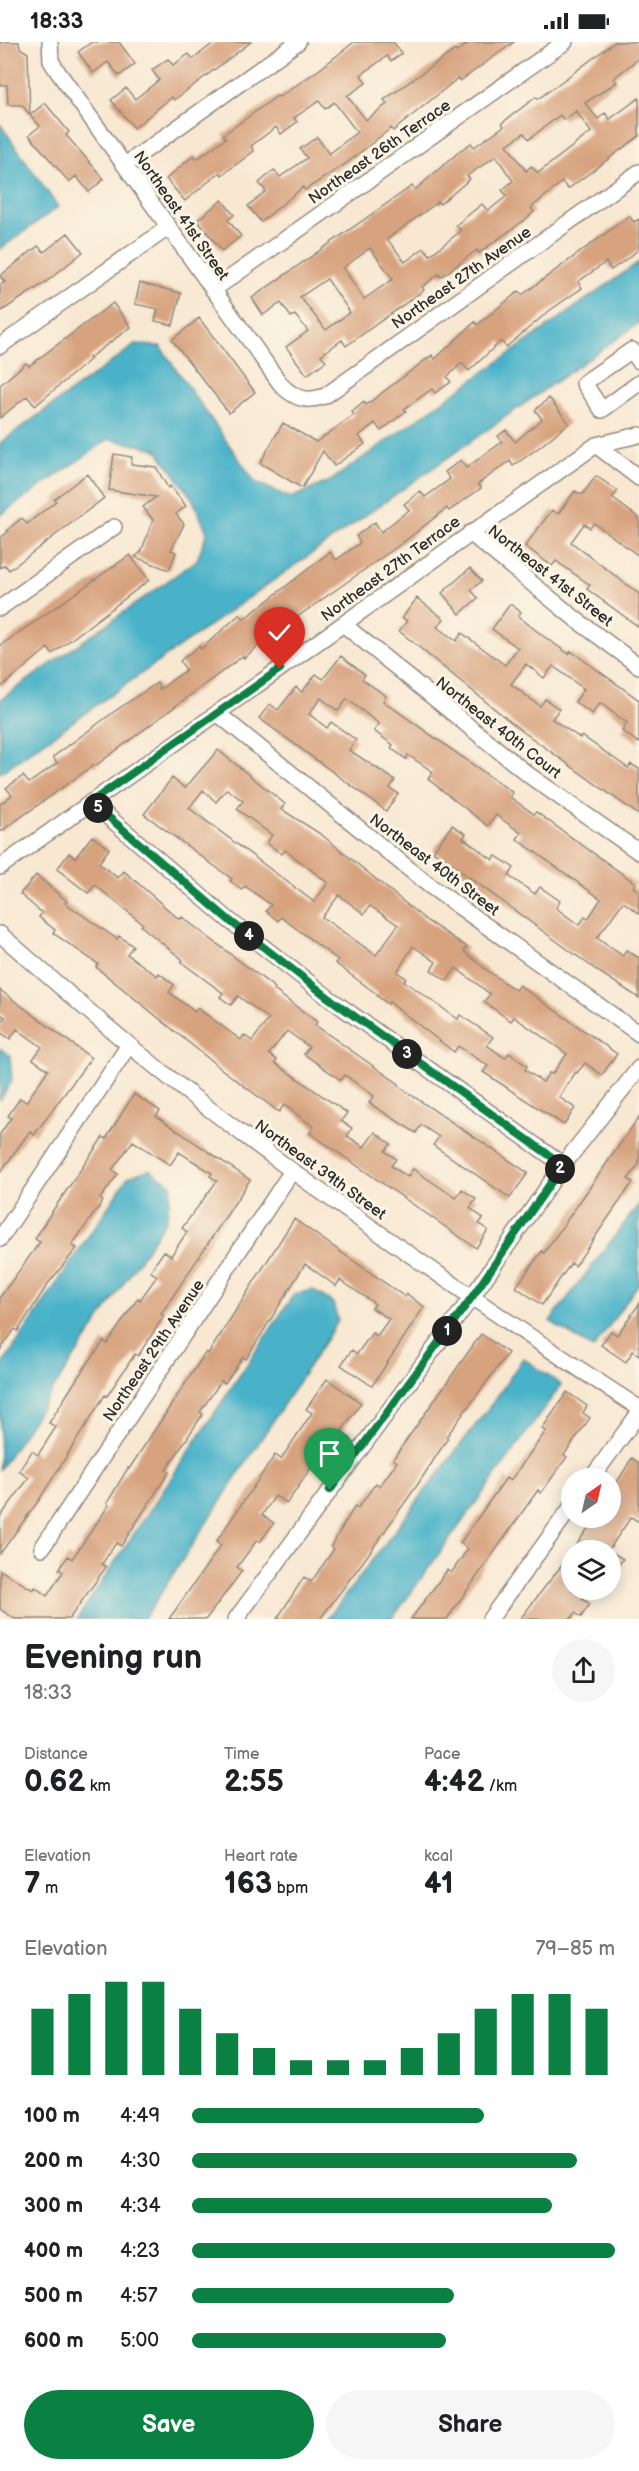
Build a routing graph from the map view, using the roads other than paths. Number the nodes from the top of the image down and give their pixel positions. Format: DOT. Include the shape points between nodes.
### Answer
graph roads {
  1 [pos="50,42"];
  2 [pos="298,42"];
  3 [pos="565,42"];
  4 [pos="125,165"];
  5 [pos="639,172"];
  6 [pos="169,227"];
  7 [pos="213,290"];
  8 [pos="0,346"];
  9 [pos="639,361"];
  10 [pos="639,383"];
  11 [pos="300,400"];
  12 [pos="639,435"];
  13 [pos="596,445"];
  14 [pos="639,478"];
  15 [pos="114,527"];
  16 [pos="470,533"];
  17 [pos="0,608"];
  18 [pos="343,624"];
  19 [pos="639,666"];
  20 [pos="217,713"];
  21 [pos="91,802"];
  22 [pos="639,852"];
  23 [pos="0,867"];
  24 [pos="0,934"];
  25 [pos="639,1034"];
  26 [pos="129,1045"];
  27 [pos="639,1068"];
  28 [pos="563,1165"];
  29 [pos="292,1171"];
  30 [pos="0,1239"];
  31 [pos="472,1297"];
  32 [pos="639,1408"];
  33 [pos="639,1413"];
  34 [pos="599,1468"];
  35 [pos="561,1521"];
  36 [pos="42,1548"];
  37 [pos="236,1619"];
  38 [pos="490,1619"];
  1 -- 4 [label="street, Northeast 41st Street" via="55,66"];
  2 -- 4 [label="street"];
  3 -- 7 [label="street, Northeast 26th Terrace"];
  4 -- 6 [label="street, Northeast 41st Street"];
  5 -- 11 [label="street, Northeast 27th Avenue" via="325,396"];
  6 -- 7 [label="street, Northeast 41st Street"];
  6 -- 8 [label="street"];
  7 -- 11 [label="street, Northeast 41st Street" via="282,386"];
  9 -- 10 [label="street" via="632,350 584,382 602,410"];
  12 -- 13 [label="street"];
  13 -- 14 [label="street"];
  13 -- 16 [label="street, Northeast 27th Terrace"];
  15 -- 17 [label="street"];
  16 -- 18 [label="street, Northeast 27th Terrace"];
  16 -- 19 [label="street, Northeast 41st Street"];
  18 -- 20 [label="street, Northeast 27th Terrace"];
  18 -- 22 [label="street, Northeast 40th Court" via="530,776"];
  20 -- 21 [label="street, Northeast 27th Terrace"];
  20 -- 25 [label="street, Northeast 40th Street" via="430,886"];
  21 -- 23 [label="street, Northeast 27th Terrace"];
  21 -- 28 [label="street" via="230,921 329,998"];
  24 -- 26 [label="street, Northeast 39th Street"];
  26 -- 29 [label="street, Northeast 39th Street"];
  26 -- 30 [label="street"];
  27 -- 28 [label="street"];
  28 -- 31 [label="street"];
  29 -- 31 [label="street, Northeast 39th Street"];
  29 -- 36 [label="street, Northeast 29th Avenue"];
  31 -- 32 [label="street, Northeast 39th Street"];
  31 -- 37 [label="street"];
  33 -- 34 [label="street"];
  35 -- 38 [label="street"];
}
